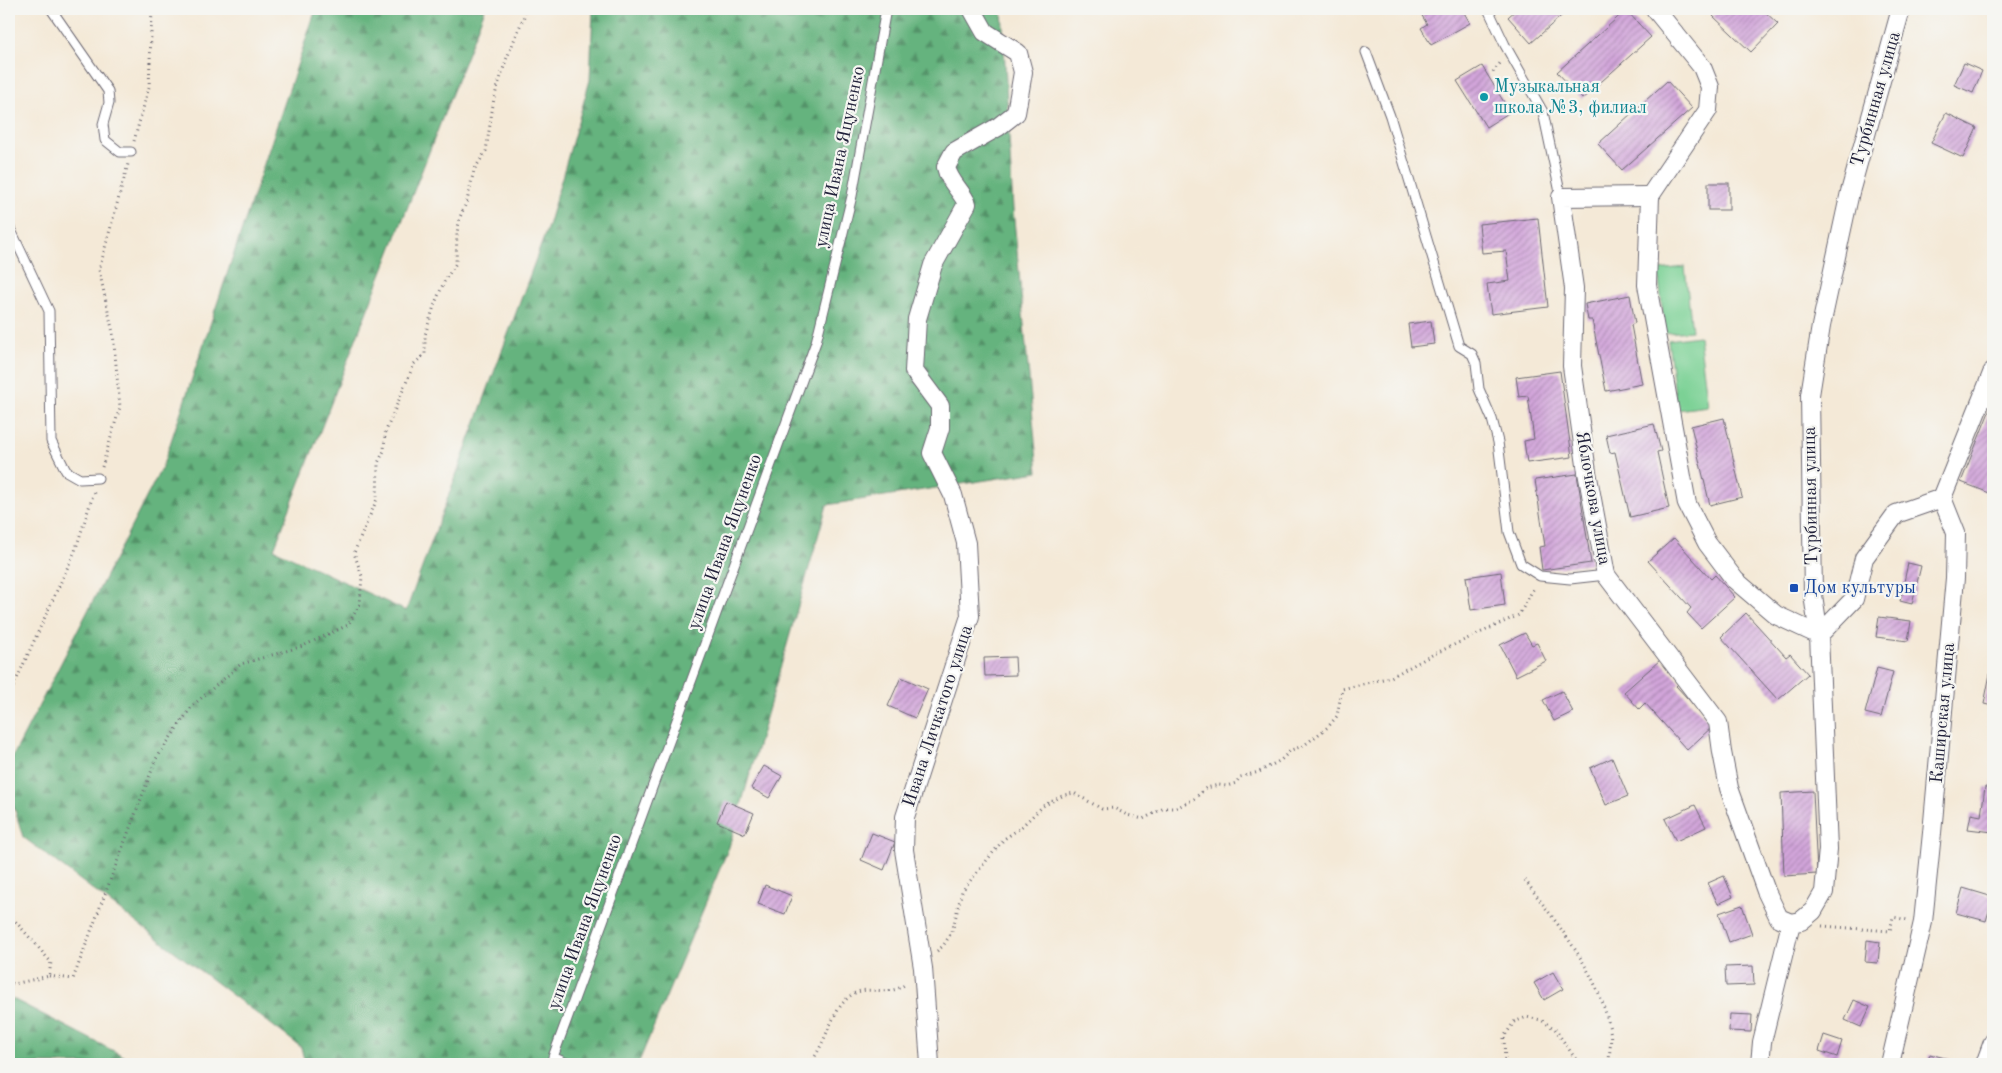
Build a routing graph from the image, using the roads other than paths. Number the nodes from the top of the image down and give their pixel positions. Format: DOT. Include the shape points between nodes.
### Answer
graph roads {
  1 [pos="51,9"];
  2 [pos="886,9"];
  3 [pos="972,9"];
  4 [pos="1488,9"];
  5 [pos="1655,9"];
  6 [pos="1901,9"];
  7 [pos="1366,52"];
  8 [pos="131,152"];
  9 [pos="1650,196"];
  10 [pos="1561,197"];
  11 [pos="9,226"];
  12 [pos="1993,371"];
  13 [pos="98,478"];
  14 [pos="1942,498"];
  15 [pos="1606,575"];
  16 [pos="1819,635"];
  17 [pos="1791,923"];
  18 [pos="1993,1042"];
  19 [pos="569,1064"];
  20 [pos="930,1064"];
  21 [pos="1760,1064"];
  22 [pos="1890,1064"];
  23 [pos="1985,1064"];
  1 -- 8 [label="lane" via="108,91 109,103 103,124 106,140 120,152"];
  2 -- 19 [label="lane, улица Ивана Яцуненко" via="852,196 816,342 553,1057"];
  3 -- 20 [label="street, Ивана Личкатого улица" via="985,32 1018,54 1023,72 1016,113 954,152 946,167 947,175 967,204 933,265 917,319 914,371 940,406 940,428 932,454 953,495 966,543 970,616 905,817 904,850 923,965"];
  4 -- 10 [label="lane" via="1542,112"];
  5 -- 9 [label="street" via="1702,67 1710,87 1708,110"];
  6 -- 16 [label="street, Турбинная улица" via="1850,192 1821,326 1810,395 1813,595"];
  7 -- 15 [label="lane" via="1390,116 1459,346 1472,354 1476,363 1479,388 1498,442 1509,532 1521,564 1540,576 1570,579"];
  9 -- 10 [label="street"];
  9 -- 16 [label="street" via="1647,285 1688,504 1707,543 1735,580 1776,615"];
  10 -- 15 [label="street, Яблочкова улица" via="1574,288 1572,366"];
  11 -- 13 [label="lane" via="49,311 51,441 66,471 80,479"];
  12 -- 14 [label="street"];
  14 -- 16 [label="street" via="1896,514 1864,558 1854,600"];
  14 -- 22 [label="street, Каширская улица" via="1956,533 1955,578 1923,922"];
  15 -- 17 [label="street, Яблочкова улица" via="1718,722 1729,788 1766,892 1779,918"];
  16 -- 17 [label="street, Турбинная улица" via="1828,849 1824,892 1813,911 1801,921"];
  17 -- 21 [label="street" via="1762,1042"];
  18 -- 23 [label="street"];
}
